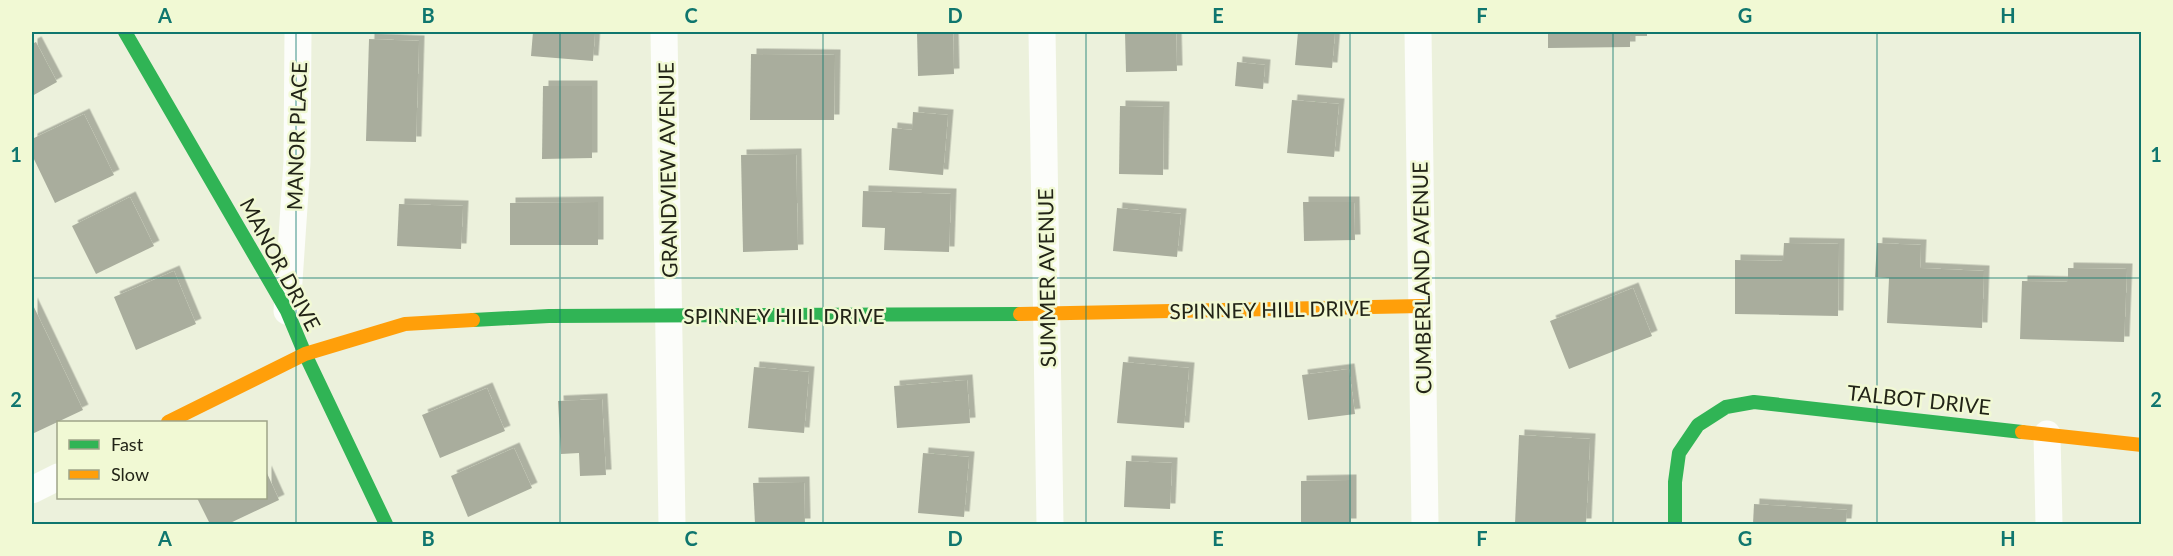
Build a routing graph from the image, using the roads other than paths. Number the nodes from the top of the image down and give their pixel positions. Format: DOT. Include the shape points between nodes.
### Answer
graph roads {
  1 [pos="125,32"];
  2 [pos="298,32"];
  3 [pos="664,32"];
  4 [pos="1042,32"];
  5 [pos="1418,32"];
  6 [pos="1422,306"];
  7 [pos="287,311"];
  8 [pos="1046,314"];
  9 [pos="669,316"];
  10 [pos="305,354"];
  11 [pos="172,421"];
  12 [pos="2047,434"];
  13 [pos="2142,445"];
  14 [pos="57,478"];
  15 [pos="32,490"];
  16 [pos="386,525"];
  17 [pos="672,525"];
  18 [pos="1050,525"];
  19 [pos="1425,525"];
  20 [pos="1675,525"];
  21 [pos="2049,525"];
  1 -- 7 [label="street, MANOR DRIVE"];
  2 -- 7 [label="street, MANOR PLACE" via="297,162"];
  3 -- 9 [label="street, GRANDVIEW AVENUE"];
  4 -- 8 [label="street, SUMMER AVENUE"];
  5 -- 6 [label="street, CUMBERLAND AVENUE"];
  6 -- 8 [label="street, SPINNEY HILL DRIVE"];
  6 -- 19 [label="street, CUMBERLAND AVENUE"];
  7 -- 10 [label="street, MANOR DRIVE"];
  8 -- 9 [label="street, SPINNEY HILL DRIVE"];
  8 -- 18 [label="street, SUMMER AVENUE"];
  9 -- 10 [label="street, SPINNEY HILL DRIVE" via="549,316 405,324"];
  9 -- 17 [label="street, GRANDVIEW AVENUE"];
  10 -- 11 [label="street, SPINNEY HILL DRIVE"];
  10 -- 16 [label="street, MANOR DRIVE"];
  12 -- 13 [label="street, TALBOT DRIVE"];
  12 -- 20 [label="street, TALBOT DRIVE" via="1754,402 1726,407 1698,425 1679,453"];
  12 -- 21 [label="street"];
  14 -- 15 [label="street"];
}
